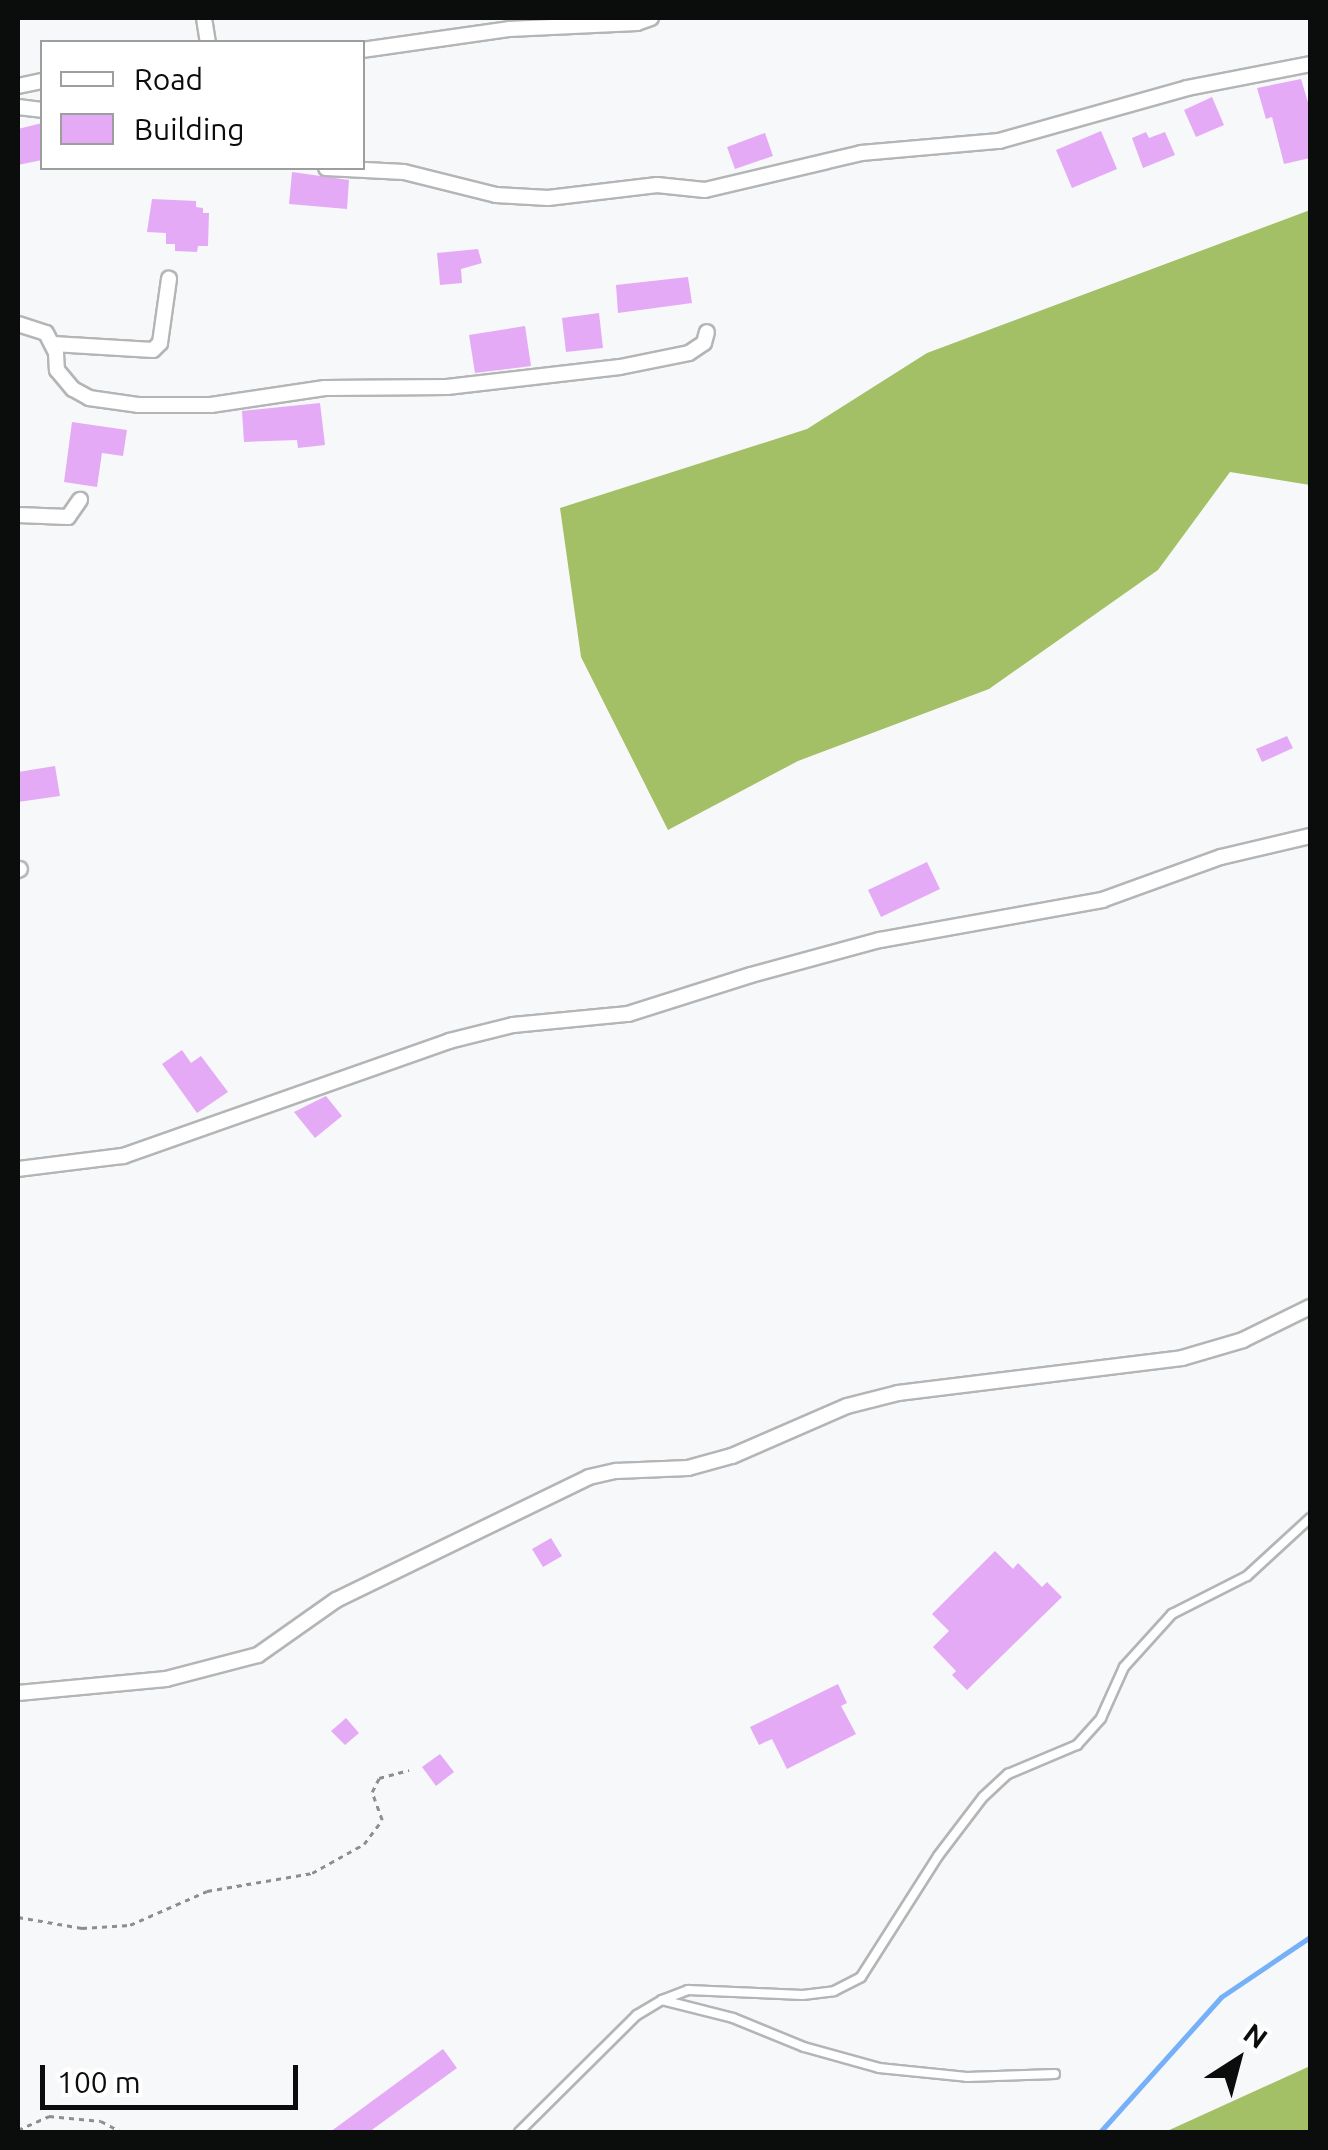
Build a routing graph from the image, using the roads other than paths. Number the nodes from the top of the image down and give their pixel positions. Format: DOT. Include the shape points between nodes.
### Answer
graph roads {
  1 [pos="651,18"];
  2 [pos="365,50"];
  3 [pos="1310,64"];
  4 [pos="365,170"];
  5 [pos="169,279"];
  6 [pos="18,324"];
  7 [pos="707,332"];
  8 [pos="53,344"];
  9 [pos="80,500"];
  10 [pos="18,515"];
  11 [pos="1310,836"];
  12 [pos="18,1168"];
  13 [pos="1310,1307"];
  14 [pos="1310,1518"];
  15 [pos="18,1693"];
  16 [pos="662,2000"];
  17 [pos="1055,2074"];
  18 [pos="519,2132"];
  1 -- 2 [label="street"];
  3 -- 4 [label="street" via="1172,92 999,141 861,153 705,190 656,185 548,198 496,195 404,172"];
  5 -- 8 [label="street" via="160,343 152,350"];
  6 -- 8 [label="street" via="46,334"];
  7 -- 8 [label="street" via="689,353 620,367 447,387 326,388 212,404 138,406 89,398 62,380"];
  9 -- 10 [label="street" via="68,517"];
  11 -- 12 [label="street" via="1221,857 1102,900 922,930 628,1014 512,1025 449,1041 122,1156"];
  13 -- 15 [label="street" via="1243,1340 1182,1358 898,1393 688,1468 589,1477 336,1600 258,1655 166,1680"];
  14 -- 16 [label="lane" via="1246,1576 1172,1614 1124,1667 1101,1718 1077,1745 1008,1774 983,1797 861,1977 834,1991 738,1995 700,1989"];
  16 -- 17 [label="lane" via="879,2068"];
  16 -- 18 [label="lane" via="637,2014"];
}
